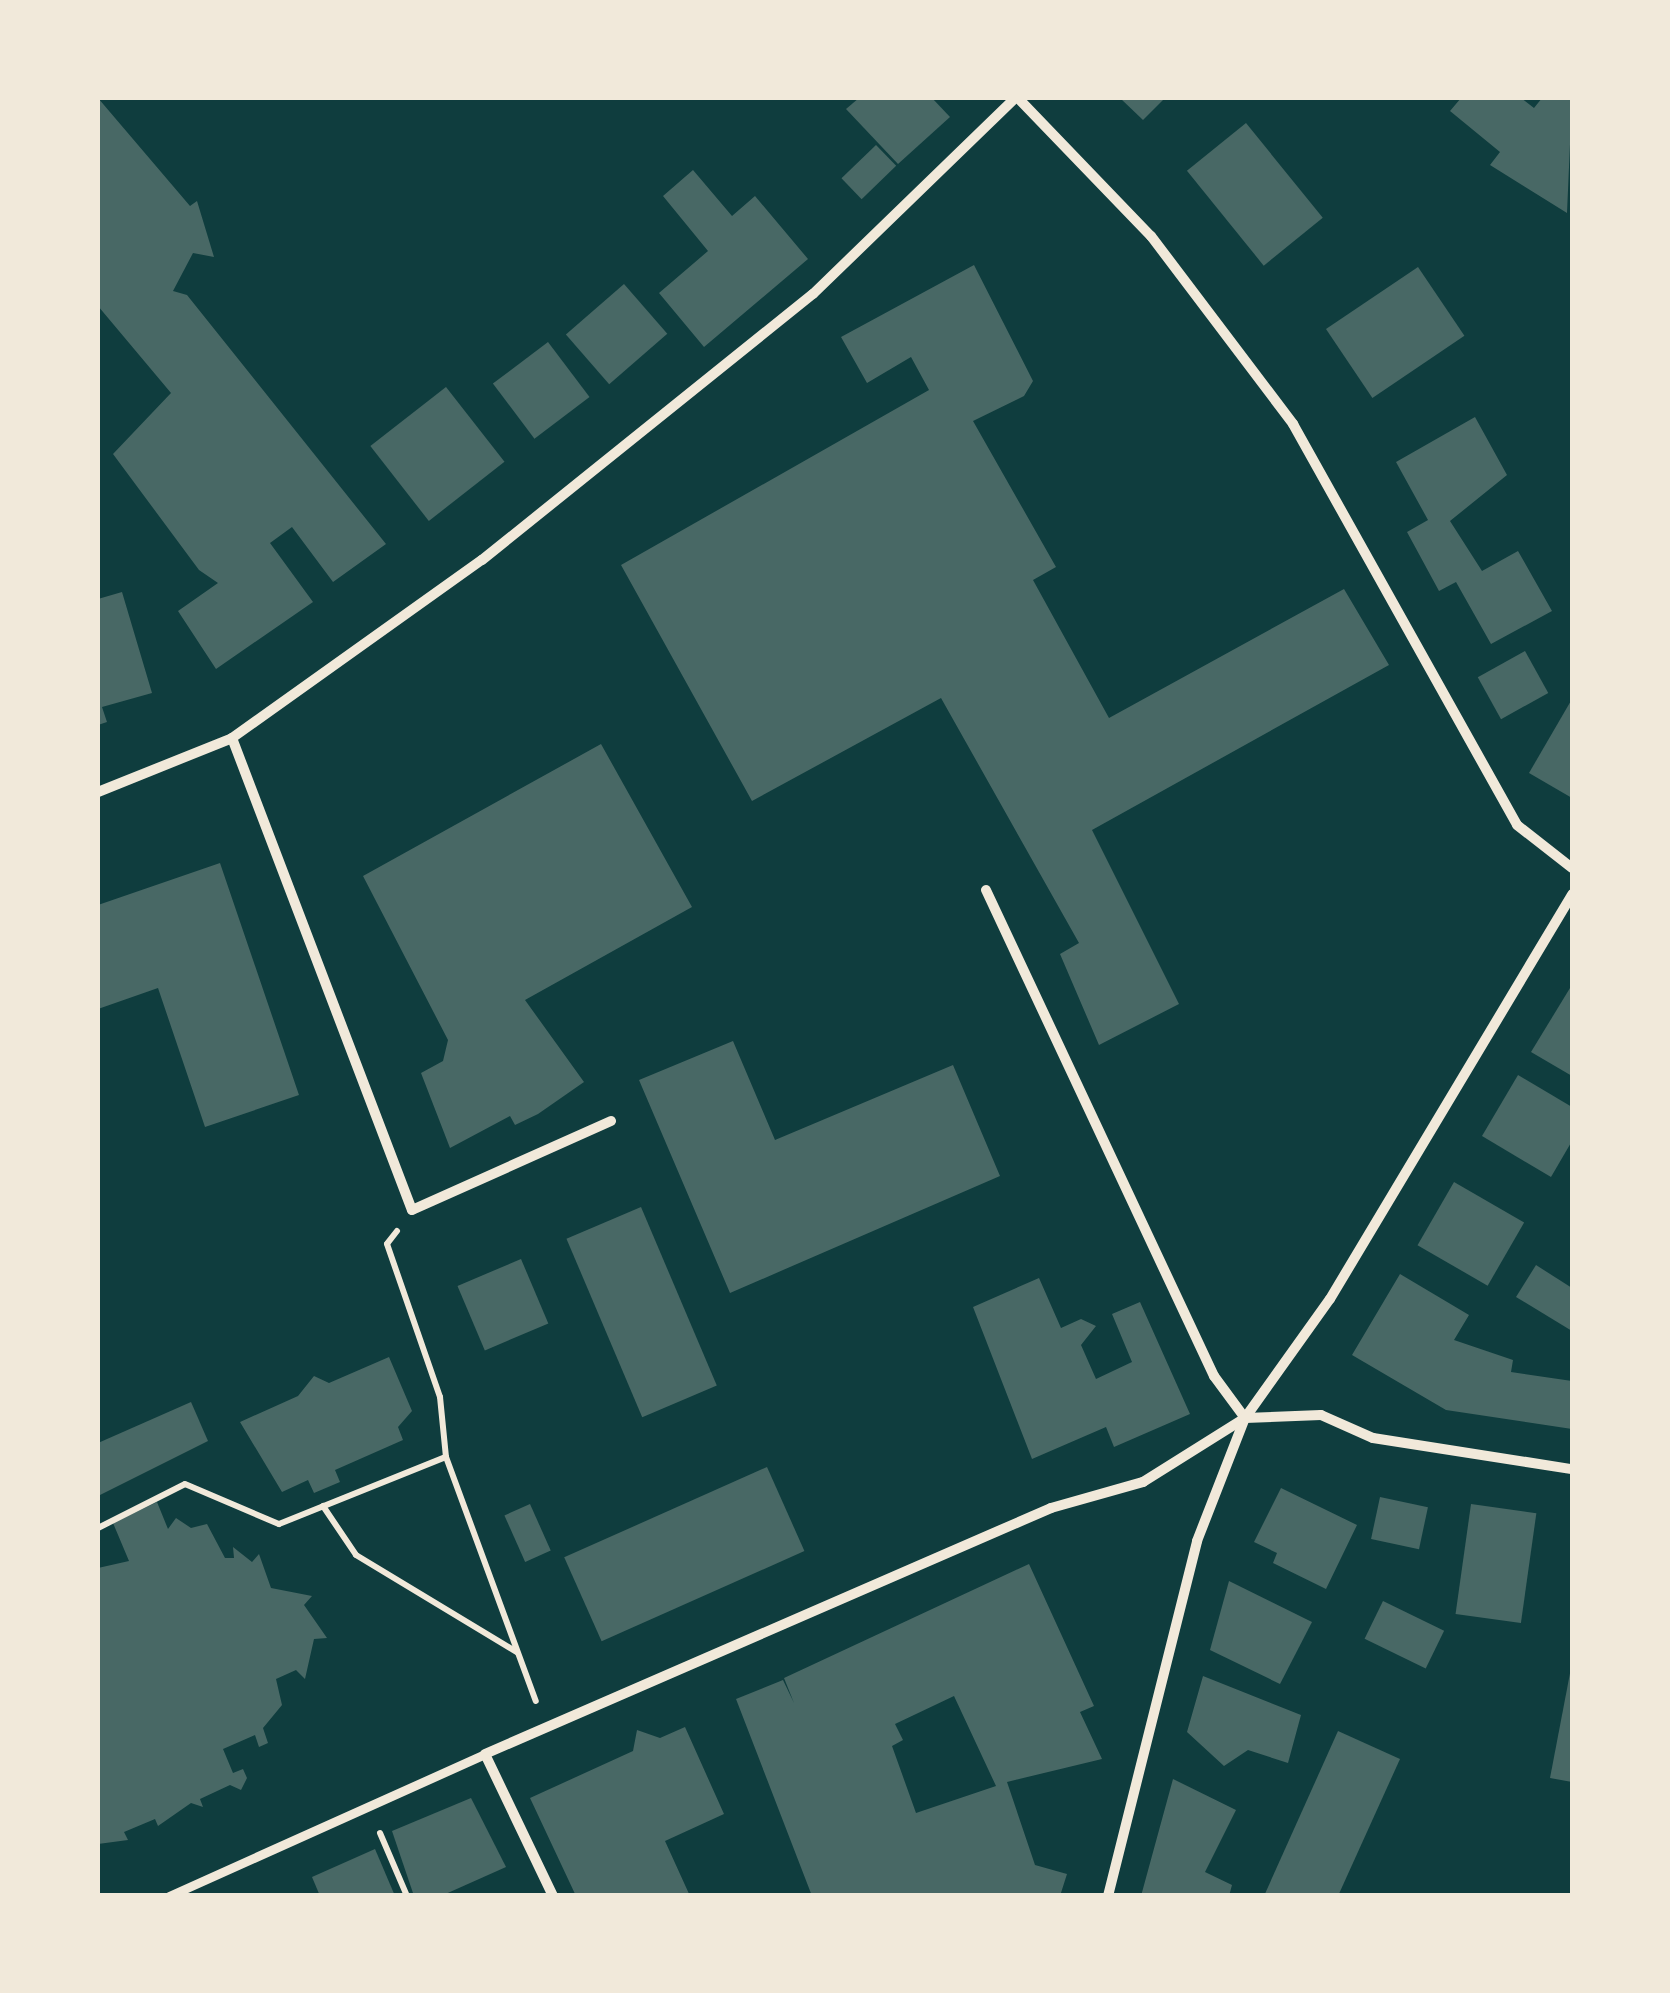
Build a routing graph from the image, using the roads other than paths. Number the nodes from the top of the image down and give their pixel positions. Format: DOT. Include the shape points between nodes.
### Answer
graph roads {
  1 [pos="1017,98"];
  2 [pos="232,738"];
  3 [pos="98,792"];
  4 [pos="1572,868"];
  5 [pos="986,890"];
  6 [pos="1572,894"];
  7 [pos="611,1121"];
  8 [pos="1245,1418"];
  9 [pos="1572,1469"];
  10 [pos="485,1754"];
  11 [pos="169,1896"];
  12 [pos="554,1896"];
  13 [pos="1108,1896"];
  1 -- 2 [label="street" via="959,162 661,424"];
  1 -- 4 [label="street" via="1151,236 1293,424 1517,825"];
  2 -- 3 [label="street"];
  2 -- 7 [label="street" via="412,1210"];
  5 -- 8 [label="street" via="1214,1376"];
  6 -- 8 [label="street" via="1330,1299"];
  8 -- 9 [label="street" via="1321,1415 1373,1438"];
  8 -- 10 [label="street" via="1144,1482 1051,1508"];
  8 -- 13 [label="street" via="1197,1542"];
  10 -- 11 [label="street"];
  10 -- 12 [label="street"];
}
